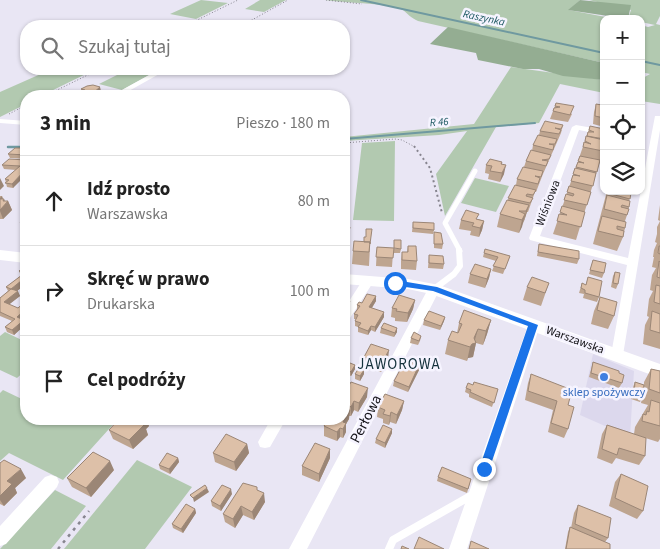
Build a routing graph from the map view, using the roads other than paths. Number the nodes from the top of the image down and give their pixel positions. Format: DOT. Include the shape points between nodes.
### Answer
graph roads {
  1 [pos="154,75"];
  2 [pos="126,90"];
  3 [pos="658,118"];
  4 [pos="0,121"];
  5 [pos="20,123"];
  6 [pos="600,131"];
  7 [pos="645,141"];
  8 [pos="653,142"];
  9 [pos="475,171"];
  10 [pos="0,255"];
  11 [pos="20,257"];
  12 [pos="633,263"];
  13 [pos="350,280"];
  14 [pos="368,281"];
  15 [pos="434,289"];
  16 [pos="350,309"];
  17 [pos="534,325"];
  18 [pos="617,356"];
  19 [pos="660,372"];
  20 [pos="275,425"];
  21 [pos="265,442"];
  22 [pos="51,482"];
  23 [pos="477,492"];
  24 [pos="0,538"];
  25 [pos="298,549"];
  26 [pos="389,549"];
  27 [pos="458,549"];
  1 -- 2 [label="street"];
  3 -- 8 [label="street"];
  4 -- 5 [label="street"];
  6 -- 12 [label="street, Wiśniowa" via="576,127 534,238"];
  7 -- 8 [label="street"];
  8 -- 12 [label="street"];
  9 -- 15 [label="lane" via="445,223 461,253 462,264 457,272"];
  10 -- 11 [label="street"];
  12 -- 18 [label="street"];
  13 -- 14 [label="street, Warszawska"];
  14 -- 15 [label="street, Warszawska"];
  14 -- 16 [label="street"];
  15 -- 17 [label="street, Warszawska"];
  15 -- 25 [label="street, Perłowa"];
  17 -- 18 [label="street, Warszawska"];
  17 -- 23 [label="street"];
  18 -- 19 [label="street, Warszawska"];
  20 -- 21 [label="street"];
  22 -- 24 [label="street"];
  23 -- 26 [label="lane" via="393,540"];
  23 -- 27 [label="street"];
}
